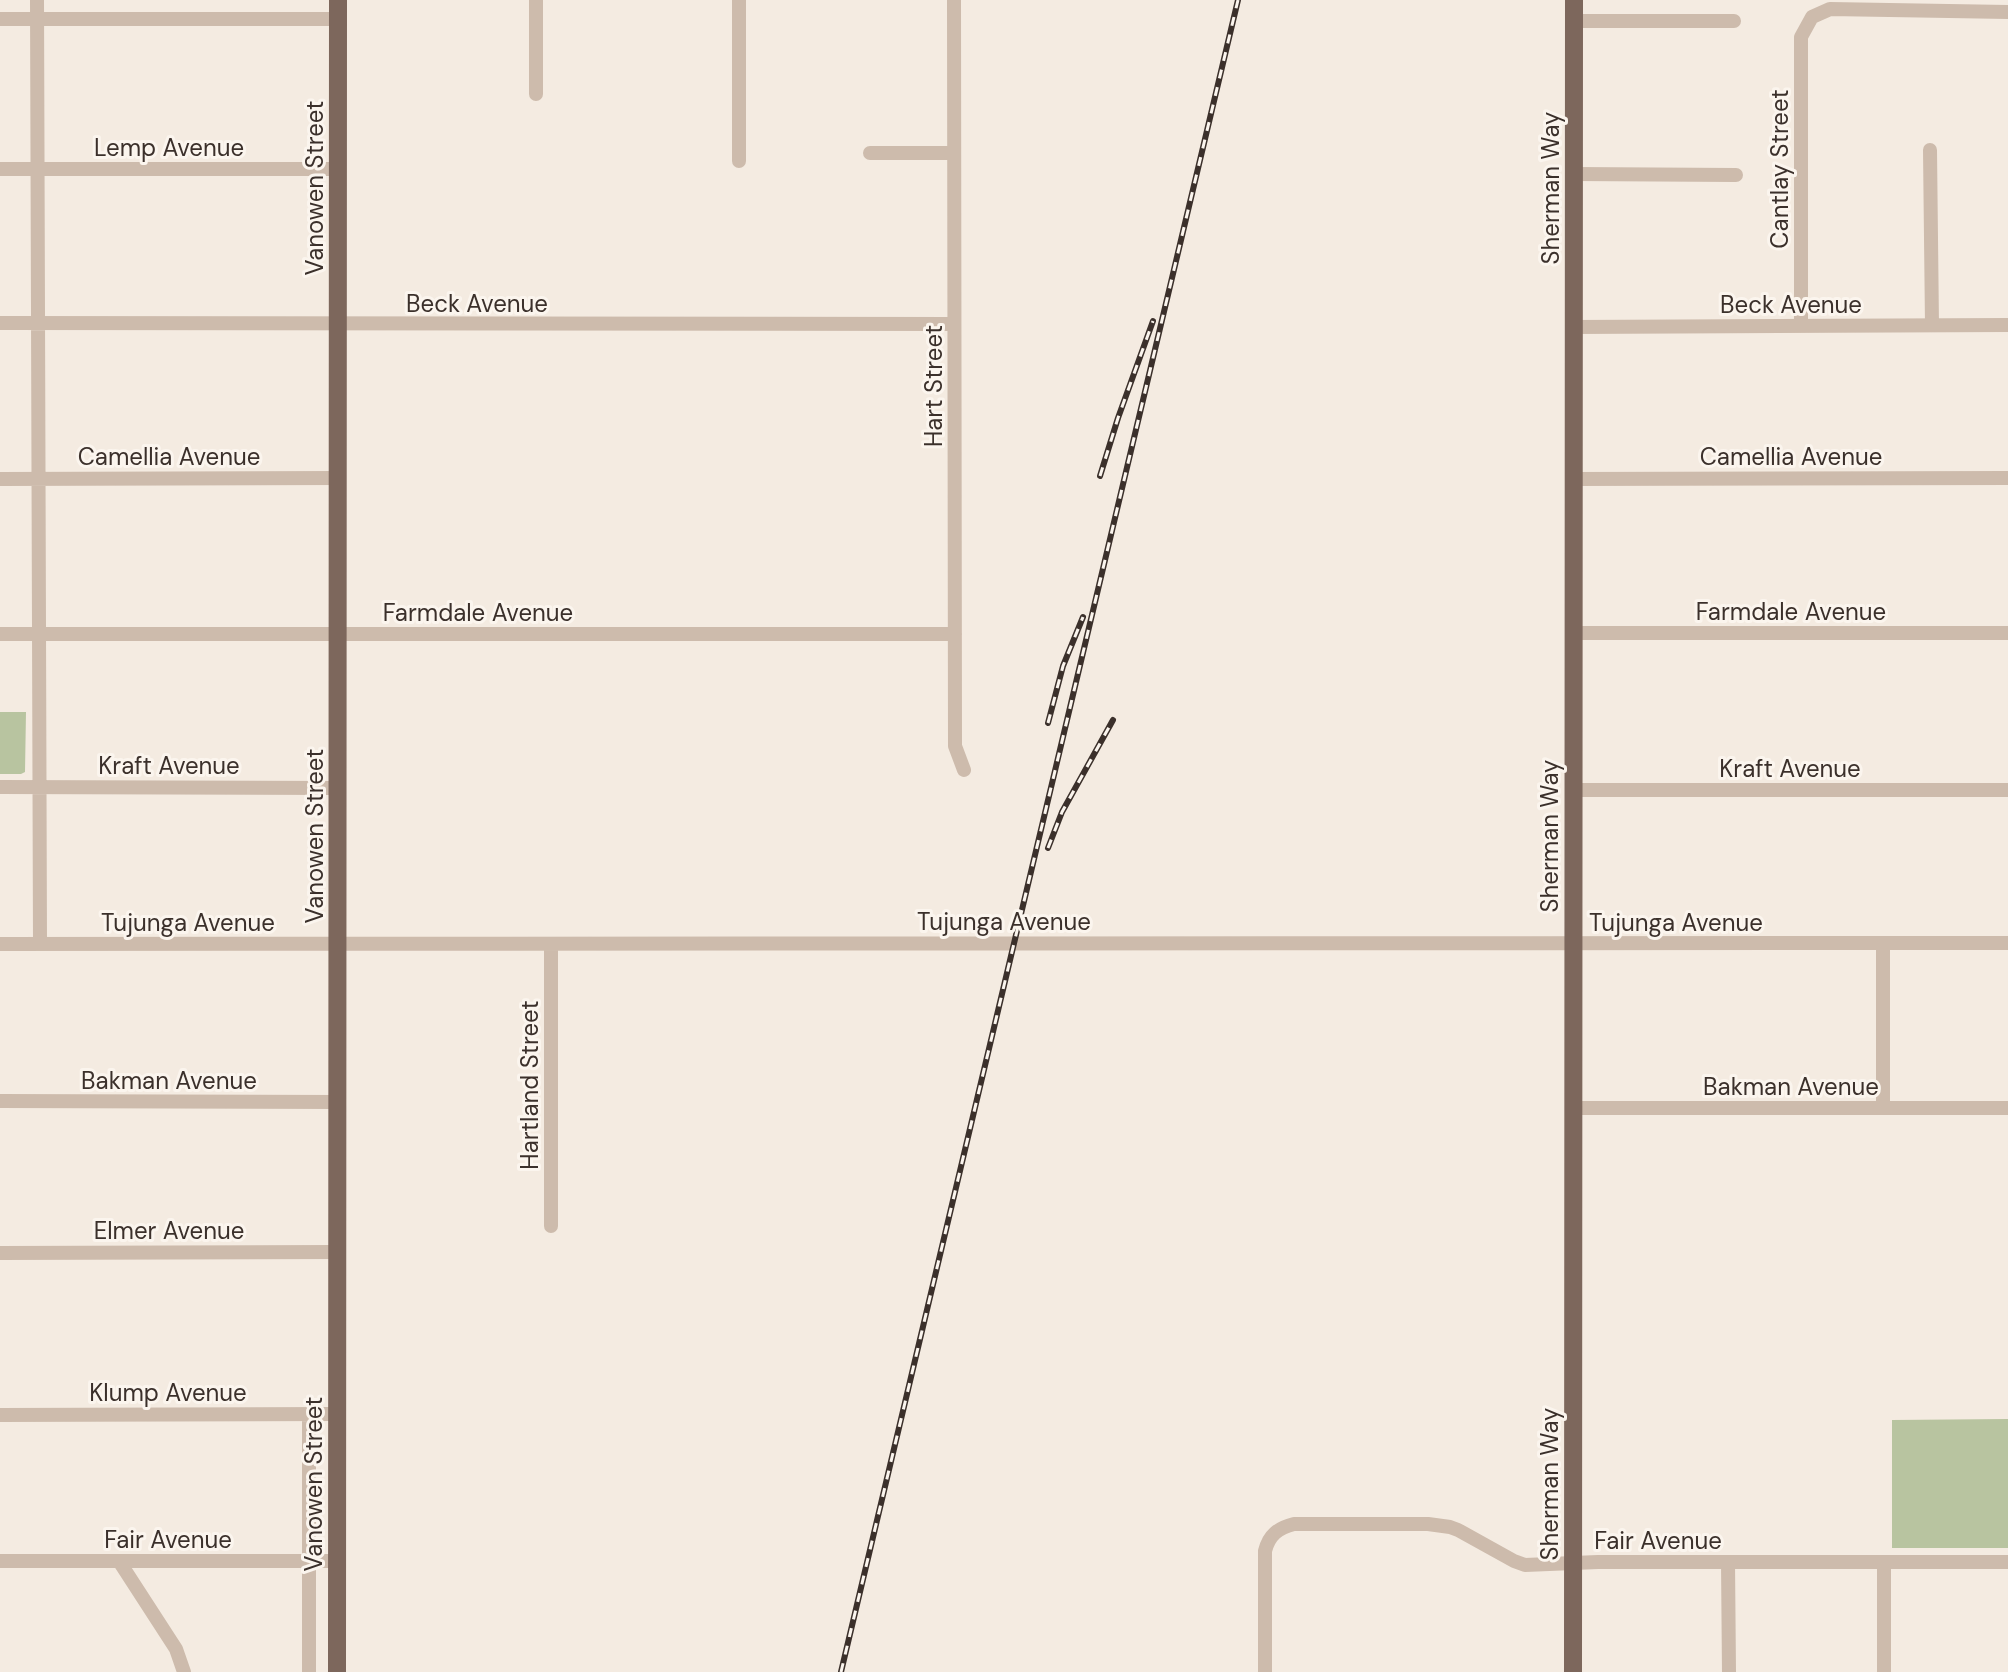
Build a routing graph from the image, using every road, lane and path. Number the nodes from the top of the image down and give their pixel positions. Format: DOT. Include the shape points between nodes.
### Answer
graph roads {
  1 [pos="37,0"];
  2 [pos="536,0"];
  3 [pos="739,0"];
  4 [pos="954,0"];
  5 [pos="1574,0"];
  6 [pos="338,9"];
  7 [pos="2008,12"];
  8 [pos="0,19"];
  9 [pos="37,19"];
  10 [pos="1574,21"];
  11 [pos="1734,21"];
  12 [pos="536,94"];
  13 [pos="1930,150"];
  14 [pos="870,153"];
  15 [pos="954,153"];
  16 [pos="739,161"];
  17 [pos="0,169"];
  18 [pos="37,169"];
  19 [pos="338,169"];
  20 [pos="1574,174"];
  21 [pos="1736,175"];
  22 [pos="0,323"];
  23 [pos="38,323"];
  24 [pos="954,324"];
  25 [pos="338,325"];
  26 [pos="1801,325"];
  27 [pos="1932,325"];
  28 [pos="2008,325"];
  29 [pos="1574,327"];
  30 [pos="38,478"];
  31 [pos="338,478"];
  32 [pos="2008,478"];
  33 [pos="0,479"];
  34 [pos="1573,479"];
  35 [pos="1573,633"];
  36 [pos="2008,633"];
  37 [pos="0,634"];
  38 [pos="39,634"];
  39 [pos="339,634"];
  40 [pos="955,634"];
  41 [pos="964,770"];
  42 [pos="0,787"];
  43 [pos="40,787"];
  44 [pos="338,788"];
  45 [pos="1573,790"];
  46 [pos="2008,790"];
  47 [pos="1883,943"];
  48 [pos="2008,943"];
  49 [pos="0,944"];
  50 [pos="40,944"];
  51 [pos="338,944"];
  52 [pos="551,944"];
  53 [pos="1573,945"];
  54 [pos="0,1101"];
  55 [pos="338,1102"];
  56 [pos="1573,1108"];
  57 [pos="1883,1108"];
  58 [pos="2008,1108"];
  59 [pos="551,1226"];
  60 [pos="337,1252"];
  61 [pos="0,1253"];
  62 [pos="309,1414"];
  63 [pos="336,1414"];
  64 [pos="0,1415"];
  65 [pos="0,1561"];
  66 [pos="119,1561"];
  67 [pos="309,1561"];
  68 [pos="337,1561"];
  69 [pos="1728,1562"];
  70 [pos="1884,1562"];
  71 [pos="2008,1562"];
  72 [pos="1573,1563"];
  73 [pos="184,1672"];
  74 [pos="309,1672"];
  75 [pos="337,1672"];
  76 [pos="1265,1672"];
  77 [pos="1573,1672"];
  78 [pos="1729,1672"];
  79 [pos="1884,1672"];
  1 -- 9 [label="street"];
  2 -- 12 [label="street"];
  3 -- 16 [label="street"];
  4 -- 15 [label="street, Hart Street"];
  5 -- 10 [label="main road, Sherman Way"];
  6 -- 9 [label="street"];
  6 -- 19 [label="main road, Vanowen Street"];
  7 -- 26 [label="street, Cantlay Street" via="1830,9 1812,17 1801,37"];
  8 -- 9 [label="street"];
  9 -- 18 [label="street"];
  10 -- 11 [label="street"];
  10 -- 20 [label="main road, Sherman Way"];
  13 -- 27 [label="street"];
  14 -- 15 [label="street"];
  15 -- 24 [label="street, Hart Street"];
  17 -- 18 [label="street, Lemp Avenue"];
  18 -- 19 [label="street, Lemp Avenue"];
  18 -- 23 [label="street"];
  19 -- 25 [label="main road, Vanowen Street"];
  20 -- 21 [label="street"];
  20 -- 29 [label="main road, Sherman Way"];
  22 -- 23 [label="street, Beck Avenue"];
  23 -- 25 [label="street, Beck Avenue"];
  23 -- 30 [label="street"];
  24 -- 25 [label="street, Beck Avenue"];
  24 -- 40 [label="street, Hart Street"];
  25 -- 31 [label="main road, Vanowen Street"];
  26 -- 27 [label="street, Beck Avenue"];
  26 -- 29 [label="street, Beck Avenue"];
  27 -- 28 [label="street, Beck Avenue"];
  29 -- 34 [label="main road, Sherman Way"];
  30 -- 31 [label="street, Camellia Avenue"];
  30 -- 33 [label="street, Camellia Avenue"];
  30 -- 38 [label="street"];
  31 -- 39 [label="main road, Vanowen Street"];
  32 -- 34 [label="street, Camellia Avenue"];
  34 -- 35 [label="main road, Sherman Way"];
  35 -- 36 [label="street, Farmdale Avenue"];
  35 -- 45 [label="main road, Sherman Way"];
  37 -- 38 [label="street, Farmdale Avenue"];
  38 -- 39 [label="street, Farmdale Avenue"];
  38 -- 43 [label="street"];
  39 -- 40 [label="street, Farmdale Avenue"];
  39 -- 44 [label="main road, Vanowen Street"];
  40 -- 41 [label="street, Hart Street" via="955,746"];
  42 -- 43 [label="street, Kraft Avenue"];
  43 -- 44 [label="street, Kraft Avenue"];
  43 -- 50 [label="street"];
  44 -- 51 [label="main road, Vanowen Street"];
  45 -- 46 [label="street, Kraft Avenue"];
  45 -- 53 [label="main road, Sherman Way"];
  47 -- 48 [label="street, Tujunga Avenue"];
  47 -- 53 [label="street, Tujunga Avenue"];
  47 -- 57 [label="street"];
  49 -- 50 [label="street, Tujunga Avenue"];
  50 -- 51 [label="street, Tujunga Avenue"];
  51 -- 52 [label="street, Tujunga Avenue"];
  51 -- 55 [label="main road, Vanowen Street"];
  52 -- 53 [label="street, Tujunga Avenue"];
  52 -- 59 [label="street, Hartland Street"];
  53 -- 56 [label="main road, Sherman Way"];
  54 -- 55 [label="street, Bakman Avenue"];
  55 -- 60 [label="main road, Vanowen Street"];
  56 -- 57 [label="street, Bakman Avenue"];
  56 -- 72 [label="main road, Sherman Way"];
  57 -- 58 [label="street, Bakman Avenue"];
  60 -- 61 [label="street, Elmer Avenue"];
  60 -- 63 [label="main road, Vanowen Street"];
  62 -- 63 [label="street, Klump Avenue"];
  62 -- 64 [label="street, Klump Avenue"];
  62 -- 67 [label="street, Vanowen Street"];
  63 -- 68 [label="main road, Vanowen Street"];
  65 -- 66 [label="street, Fair Avenue"];
  66 -- 67 [label="street, Fair Avenue"];
  66 -- 73 [label="street" via="176,1649"];
  67 -- 68 [label="street, Fair Avenue"];
  67 -- 74 [label="street, Vanowen Street"];
  68 -- 75 [label="main road, Vanowen Street"];
  69 -- 70 [label="street, Fair Avenue"];
  69 -- 72 [label="street, Fair Avenue"];
  69 -- 78 [label="street"];
  70 -- 71 [label="street, Fair Avenue"];
  70 -- 79 [label="street"];
  72 -- 76 [label="street, Fair Avenue" via="1525,1565 1438,1524 1283,1527 1273,1533 1265,1551"];
  72 -- 77 [label="main road, Sherman Way"];
}
